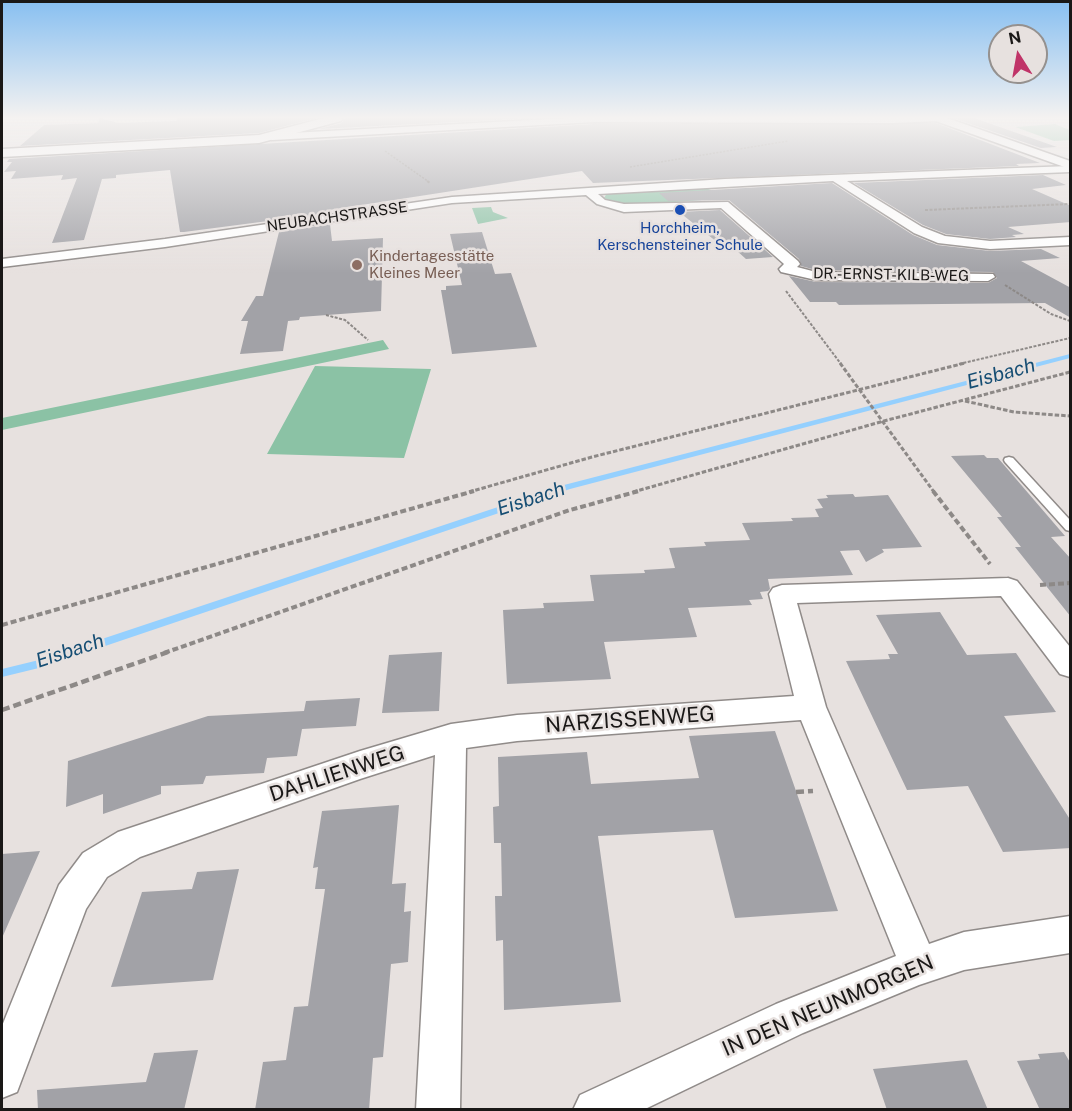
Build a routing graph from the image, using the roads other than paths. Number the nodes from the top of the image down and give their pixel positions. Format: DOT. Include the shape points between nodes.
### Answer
graph roads {
  1 [pos="1015,170"];
  2 [pos="837,179"];
  3 [pos="725,182"];
  4 [pos="587,190"];
  5 [pos="724,204"];
  6 [pos="1071,241"];
  7 [pos="2,263"];
  8 [pos="988,277"];
  9 [pos="1009,460"];
  10 [pos="1071,527"];
  11 [pos="1071,666"];
  12 [pos="811,707"];
  13 [pos="451,737"];
  14 [pos="1071,935"];
  15 [pos="919,966"];
  16 [pos="2,1077"];
  17 [pos="438,1110"];
  18 [pos="595,1110"];
  1 -- 2 [label="street, NEUBACHSTRASSE"];
  2 -- 3 [label="street, NEUBACHSTRASSE"];
  2 -- 6 [label="street" via="925,233 954,242 990,245"];
  3 -- 4 [label="street, NEUBACHSTRASSE"];
  3 -- 5 [label="street"];
  4 -- 5 [label="street" via="601,202 624,208"];
  4 -- 7 [label="street, NEUBACHSTRASSE" via="452,200"];
  5 -- 8 [label="street, DR.-ERNST-KILB-WEG" via="793,264 786,269 816,276"];
  9 -- 10 [label="lane"];
  11 -- 12 [label="street" via="1008,587 782,594"];
  12 -- 13 [label="street, NARZISSENWEG" via="517,728"];
  12 -- 15 [label="street"];
  13 -- 16 [label="street, DAHLIENWEG" via="130,844 95,865 72,898"];
  13 -- 17 [label="street"];
  14 -- 15 [label="street, IN DEN NEUNMORGEN" via="964,951"];
  15 -- 18 [label="street, IN DEN NEUNMORGEN" via="790,1018"];
}
